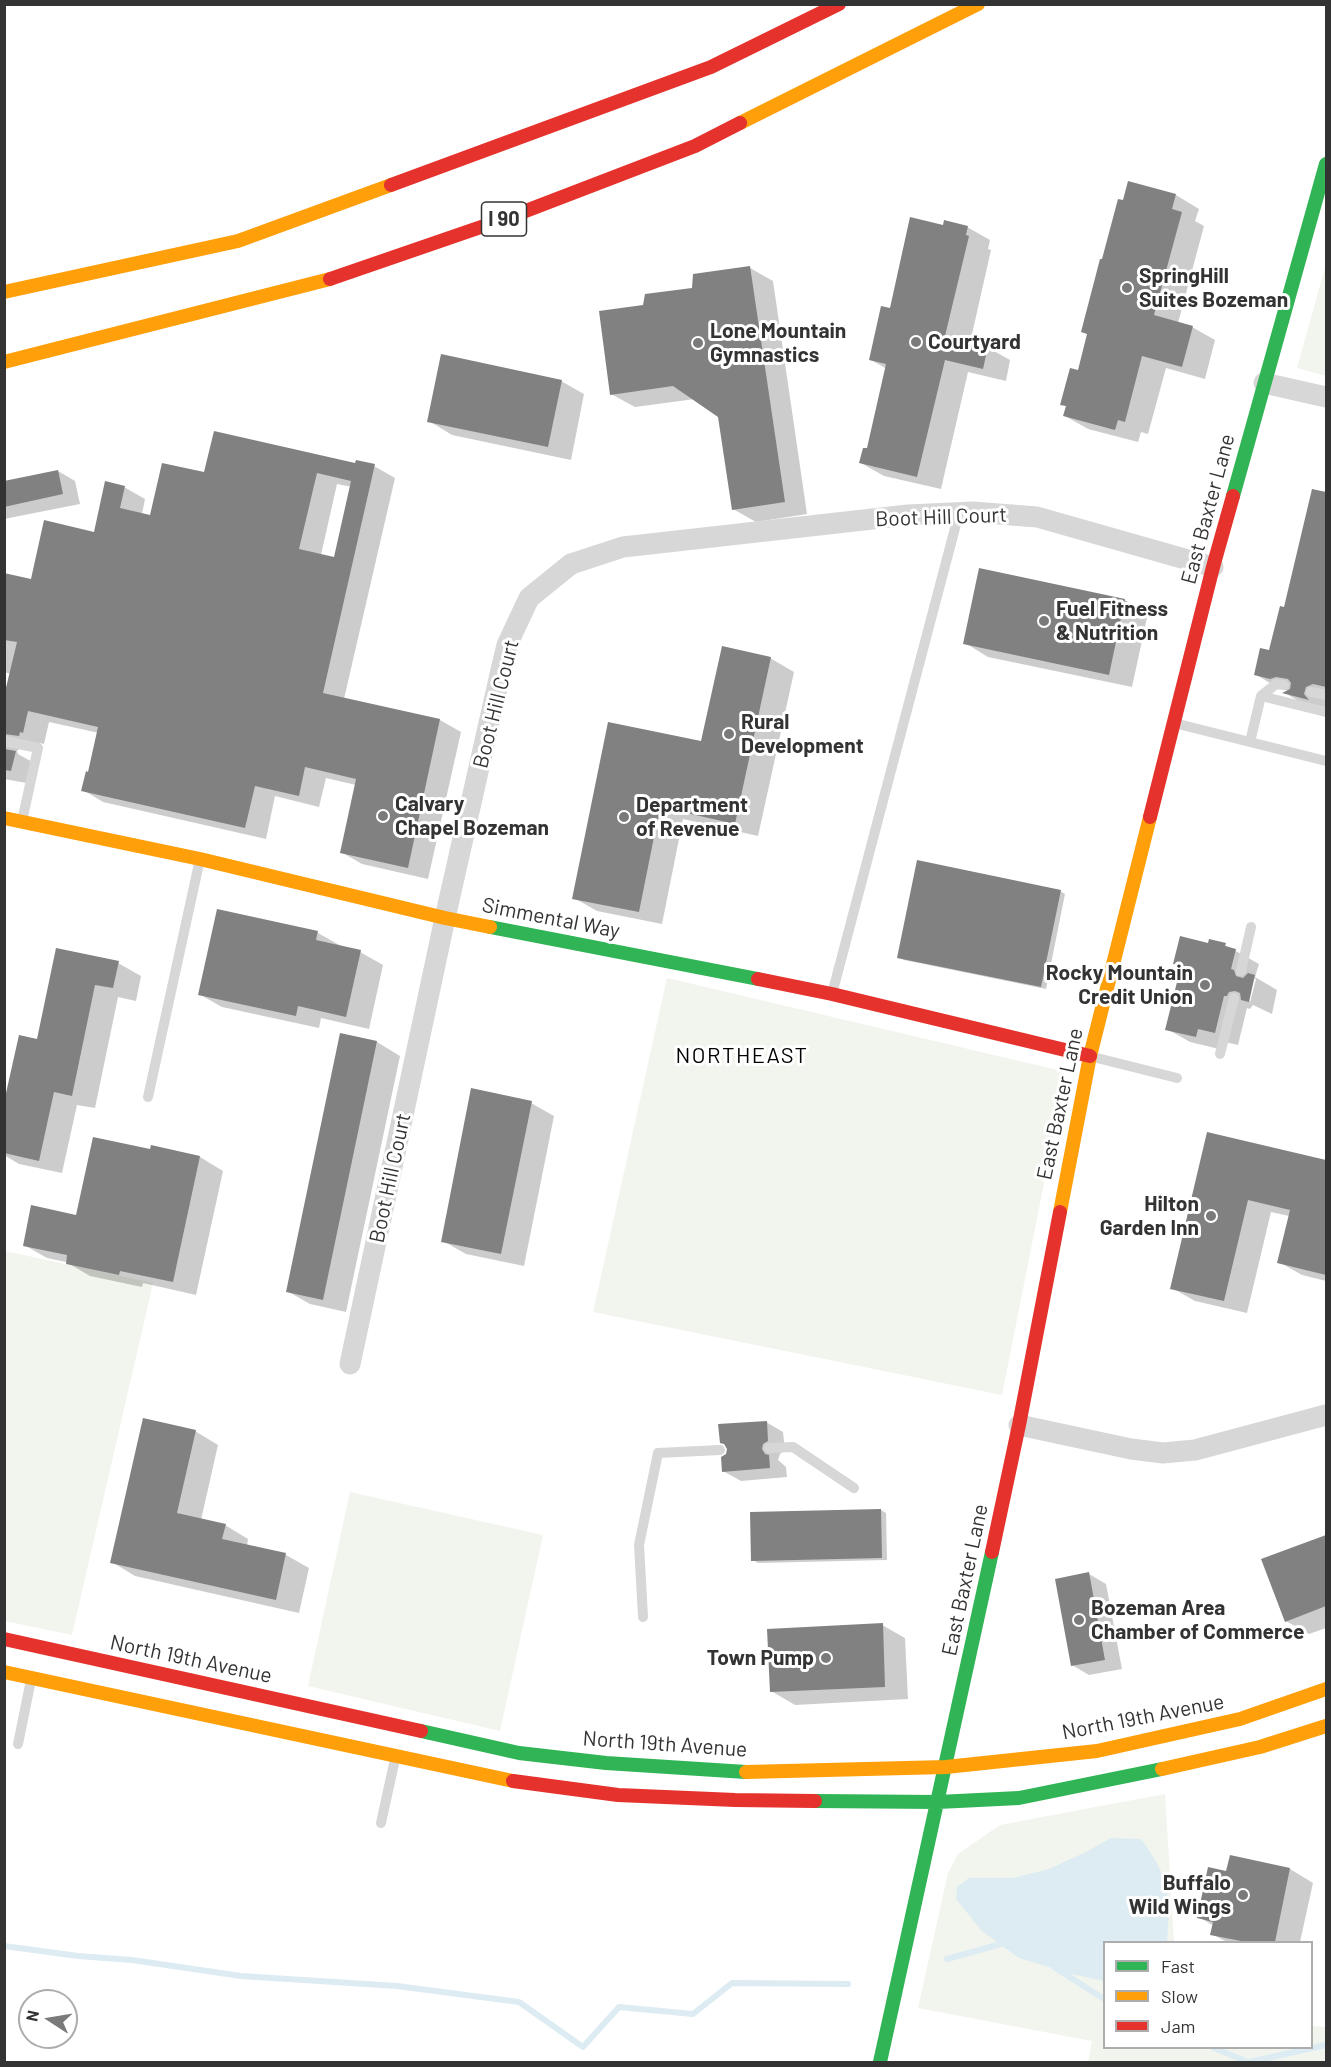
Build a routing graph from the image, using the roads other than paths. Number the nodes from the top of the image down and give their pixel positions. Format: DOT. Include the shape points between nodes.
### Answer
graph roads {
  1 [pos="839,4"];
  2 [pos="978,4"];
  3 [pos="1326,164"];
  4 [pos="4,292"];
  5 [pos="4,362"];
  6 [pos="1264,382"];
  7 [pos="1326,398"];
  8 [pos="959,513"];
  9 [pos="1213,567"];
  10 [pos="1284,686"];
  11 [pos="1311,692"];
  12 [pos="1326,695"];
  13 [pos="1261,696"];
  14 [pos="1326,712"];
  15 [pos="1174,723"];
  16 [pos="4,741"];
  17 [pos="1250,742"];
  18 [pos="1326,761"];
  19 [pos="4,818"];
  20 [pos="22,821"];
  21 [pos="200,859"];
  22 [pos="446,918"];
  23 [pos="1251,927"];
  24 [pos="1241,972"];
  25 [pos="832,994"];
  26 [pos="1234,998"];
  27 [pos="1220,1054"];
  28 [pos="1090,1056"];
  29 [pos="1177,1078"];
  30 [pos="148,1097"];
  31 [pos="350,1364"];
  32 [pos="1326,1415"];
  33 [pos="1019,1425"];
  34 [pos="769,1448"];
  35 [pos="720,1450"];
  36 [pos="854,1488"];
  37 [pos="643,1617"];
  38 [pos="4,1639"];
  39 [pos="4,1672"];
  40 [pos="32,1678"];
  41 [pos="1326,1689"];
  42 [pos="1326,1726"];
  43 [pos="18,1744"];
  44 [pos="395,1755"];
  45 [pos="945,1767"];
  46 [pos="938,1802"];
  47 [pos="381,1823"];
  48 [pos="880,2062"];
  1 -- 4 [label="main road" via="711,67 238,241"];
  2 -- 5 [label="main road, I 90" via="695,146 510,217 337,277"];
  3 -- 6 [label="main road, East Baxter Lane"];
  6 -- 7 [label="street"];
  6 -- 9 [label="main road, East Baxter Lane"];
  8 -- 9 [label="street, Boot Hill Court" via="1037,517"];
  8 -- 22 [label="street, Boot Hill Court" via="908,514 623,547 571,564 529,598 507,645"];
  8 -- 25 [label="lane"];
  9 -- 15 [label="main road, East Baxter Lane"];
  10 -- 13 [label="lane" via="1276,684"];
  11 -- 12 [label="lane"];
  13 -- 14 [label="lane"];
  13 -- 17 [label="lane"];
  15 -- 17 [label="lane"];
  15 -- 28 [label="main road, East Baxter Lane"];
  16 -- 20 [label="lane" via="38,748"];
  17 -- 18 [label="lane"];
  19 -- 20 [label="main road, Simmental Way"];
  20 -- 21 [label="main road, Simmental Way"];
  21 -- 22 [label="main road, Simmental Way"];
  21 -- 30 [label="lane"];
  22 -- 25 [label="main road, Simmental Way"];
  22 -- 31 [label="street, Boot Hill Court"];
  23 -- 24 [label="lane"];
  25 -- 28 [label="main road, Simmental Way"];
  26 -- 27 [label="lane"];
  28 -- 29 [label="lane"];
  28 -- 33 [label="main road, East Baxter Lane"];
  32 -- 33 [label="street" via="1195,1450 1164,1453"];
  33 -- 45 [label="main road, East Baxter Lane"];
  34 -- 36 [label="lane" via="793,1447"];
  35 -- 37 [label="lane" via="658,1453 639,1545"];
  38 -- 45 [label="main road, North 19th Avenue" via="519,1753 734,1772"];
  39 -- 40 [label="main road"];
  40 -- 43 [label="lane"];
  40 -- 44 [label="main road"];
  41 -- 45 [label="main road, North 19th Avenue" via="1240,1719 1097,1751"];
  42 -- 46 [label="main road" via="1260,1747 1099,1783 1019,1798"];
  44 -- 46 [label="main road" via="515,1781 618,1795"];
  44 -- 47 [label="lane"];
  45 -- 46 [label="main road, East Baxter Lane"];
  46 -- 48 [label="main road, East Baxter Lane"];
}
